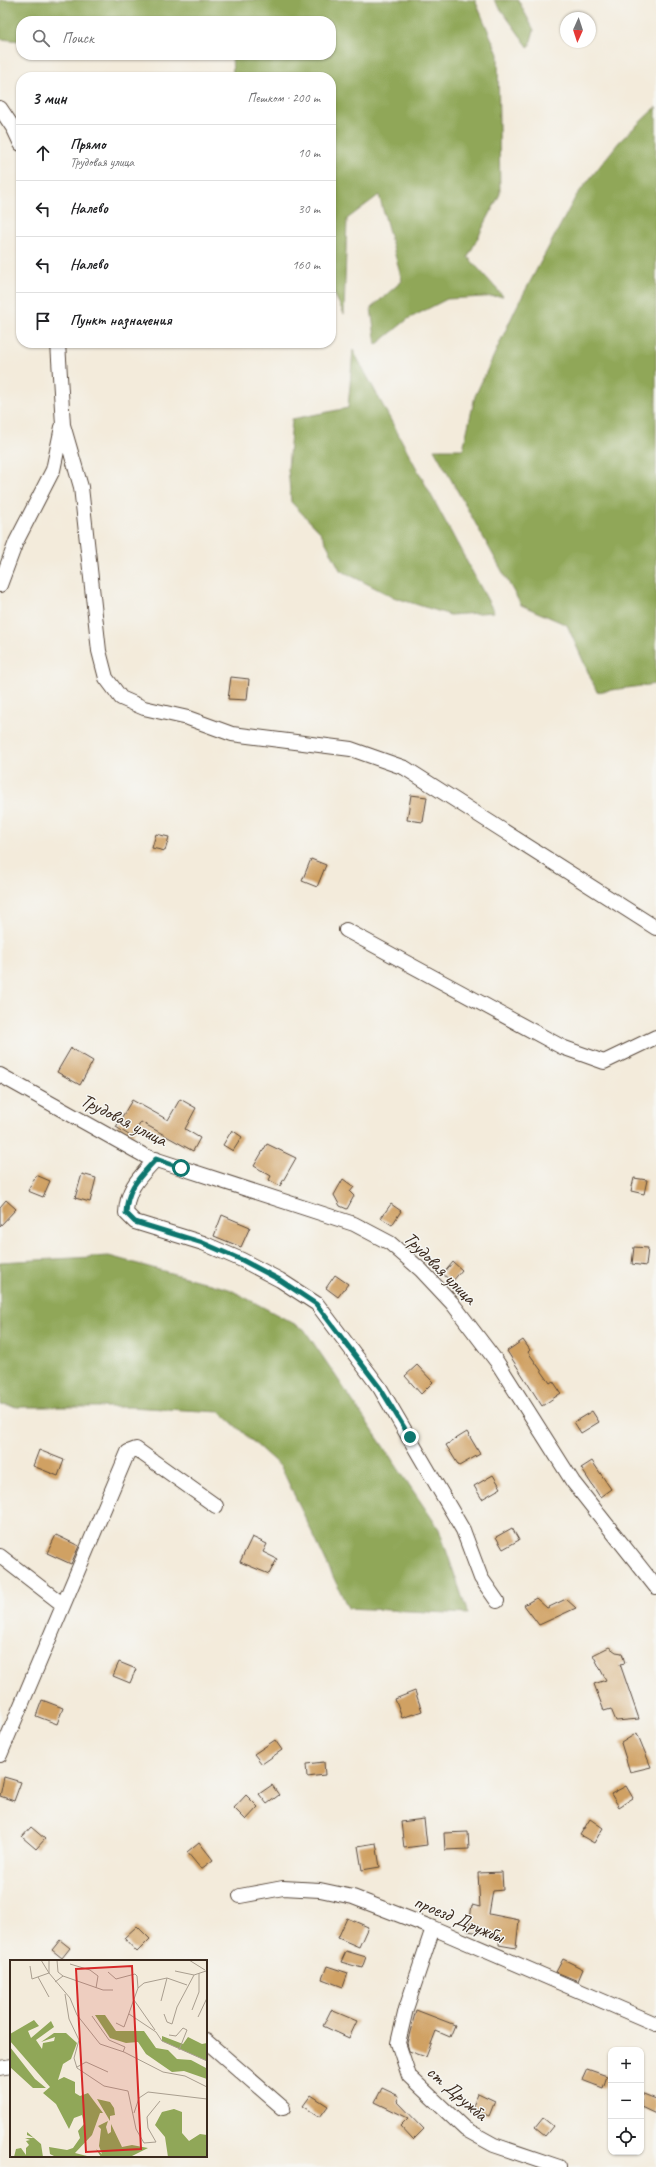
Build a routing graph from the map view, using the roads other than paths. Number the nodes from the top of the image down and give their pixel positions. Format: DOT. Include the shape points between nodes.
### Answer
graph roads {
  1 [pos="0,108"];
  2 [pos="16,133"];
  3 [pos="58,348"];
  4 [pos="63,424"];
  5 [pos="0,585"];
  6 [pos="656,928"];
  7 [pos="346,930"];
  8 [pos="656,1037"];
  9 [pos="0,1075"];
  10 [pos="156,1159"];
  11 [pos="216,1506"];
  12 [pos="0,1556"];
  13 [pos="656,1587"];
  14 [pos="497,1601"];
  15 [pos="62,1604"];
  16 [pos="0,1756"];
  17 [pos="240,1896"];
  18 [pos="433,1928"];
  19 [pos="656,2024"];
  20 [pos="207,2042"];
  21 [pos="10,2066"];
  22 [pos="0,2068"];
  23 [pos="283,2108"];
  24 [pos="559,2167"];
  1 -- 2 [label="street"];
  3 -- 4 [label="street"];
  4 -- 5 [label="street" via="53,470 16,542"];
  4 -- 6 [label="street" via="81,487 99,651 106,678 121,698 144,708 188,718 232,734 351,749 405,768"];
  7 -- 8 [label="street" via="562,1047 604,1062"];
  9 -- 10 [label="street, Трудовая улица" via="98,1131 145,1156"];
  10 -- 13 [label="street, Трудовая улица" via="354,1224 390,1243 421,1270 452,1304 497,1362 573,1482"];
  10 -- 14 [label="street" via="134,1184 126,1198 126,1213 135,1222 203,1243 242,1260 280,1280 316,1304 380,1388 463,1530 482,1578"];
  11 -- 15 [label="street" via="136,1449 128,1452"];
  12 -- 15 [label="street"];
  15 -- 16 [label="street"];
  17 -- 18 [label="street, проезд Дружбы" via="282,1888 320,1890 353,1897"];
  18 -- 19 [label="street, проезд Дружбы"];
  18 -- 24 [label="street, ст Дружба" via="398,2043 409,2076 465,2129 494,2145"];
  20 -- 23 [label="street"];
  21 -- 22 [label="street"];
}
